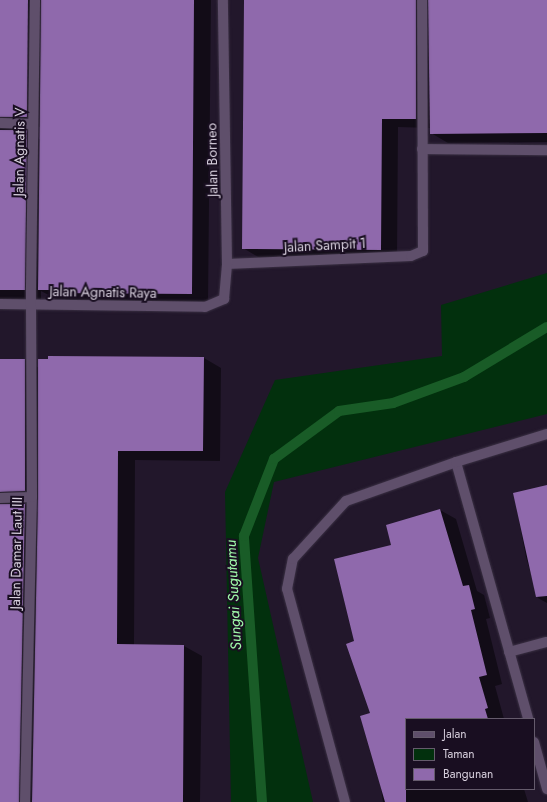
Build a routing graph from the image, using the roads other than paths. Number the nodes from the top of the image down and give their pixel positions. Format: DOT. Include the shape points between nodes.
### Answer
graph roads {
  1 [pos="35,0"];
  2 [pos="223,0"];
  3 [pos="422,0"];
  4 [pos="0,123"];
  5 [pos="33,124"];
  6 [pos="422,149"];
  7 [pos="547,150"];
  8 [pos="227,264"];
  9 [pos="0,304"];
  10 [pos="31,305"];
  11 [pos="205,307"];
  12 [pos="547,434"];
  13 [pos="456,462"];
  14 [pos="32,497"];
  15 [pos="0,498"];
  16 [pos="547,642"];
  17 [pos="509,652"];
  18 [pos="528,718"];
  19 [pos="535,746"];
  20 [pos="547,788"];
  21 [pos="25,802"];
  22 [pos="345,802"];
  1 -- 5 [label="street, Jalan Agnatis V"];
  2 -- 8 [label="street, Jalan Borneo"];
  3 -- 6 [label="street"];
  4 -- 5 [label="street"];
  5 -- 10 [label="street, Jalan Agnatis V"];
  6 -- 7 [label="street"];
  6 -- 8 [label="street, Jalan Sampit 1" via="423,251 411,256"];
  8 -- 11 [label="street, Jalan Borneo" via="224,299"];
  9 -- 10 [label="street, Jalan Agnatis Raya"];
  10 -- 11 [label="street, Jalan Agnatis Raya"];
  10 -- 14 [label="street, Jalan Damar Laut III"];
  12 -- 13 [label="street"];
  13 -- 17 [label="street"];
  13 -- 22 [label="street" via="346,501 293,559 287,589"];
  14 -- 15 [label="street"];
  14 -- 21 [label="street, Jalan Damar Laut III"];
  16 -- 17 [label="street"];
  17 -- 18 [label="street"];
  19 -- 20 [label="street"];
}
